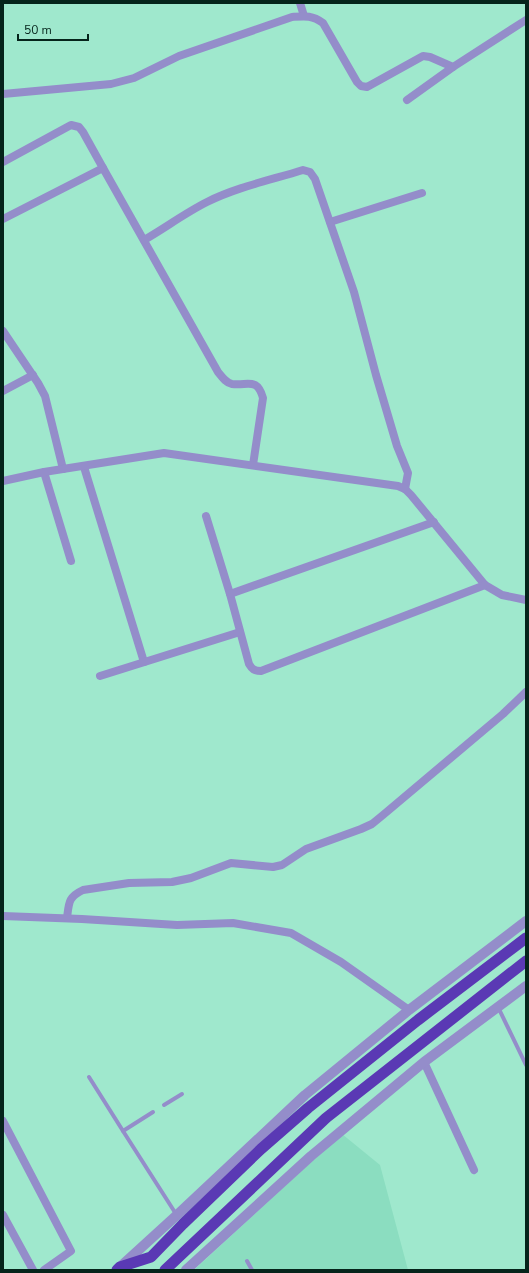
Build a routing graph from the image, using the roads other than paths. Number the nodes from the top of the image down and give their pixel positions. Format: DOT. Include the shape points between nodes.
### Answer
graph roads {
  1 [pos="300,3"];
  2 [pos="304,16"];
  3 [pos="526,20"];
  4 [pos="453,67"];
  5 [pos="3,94"];
  6 [pos="407,100"];
  7 [pos="3,162"];
  8 [pos="103,168"];
  9 [pos="422,193"];
  10 [pos="3,219"];
  11 [pos="330,222"];
  12 [pos="144,240"];
  13 [pos="3,331"];
  14 [pos="33,375"];
  15 [pos="3,391"];
  16 [pos="253,465"];
  17 [pos="84,467"];
  18 [pos="63,469"];
  19 [pos="44,472"];
  20 [pos="3,481"];
  21 [pos="405,489"];
  22 [pos="206,516"];
  23 [pos="434,522"];
  24 [pos="71,561"];
  25 [pos="485,585"];
  26 [pos="230,594"];
  27 [pos="526,600"];
  28 [pos="240,632"];
  29 [pos="144,662"];
  30 [pos="100,676"];
  31 [pos="526,692"];
  32 [pos="3,916"];
  33 [pos="67,918"];
  34 [pos="526,921"];
  35 [pos="526,938"];
  36 [pos="526,961"];
  37 [pos="526,986"];
  38 [pos="498,1007"];
  39 [pos="408,1010"];
  40 [pos="424,1062"];
  41 [pos="526,1065"];
  42 [pos="89,1077"];
  43 [pos="182,1094"];
  44 [pos="164,1105"];
  45 [pos="153,1112"];
  46 [pos="3,1121"];
  47 [pos="123,1131"];
  48 [pos="474,1170"];
  49 [pos="3,1215"];
  50 [pos="177,1216"];
  51 [pos="247,1261"];
  52 [pos="56,1267"];
  53 [pos="119,1269"];
  54 [pos="33,1270"];
  55 [pos="44,1270"];
  56 [pos="165,1270"];
  57 [pos="186,1270"];
  58 [pos="252,1270"];
  1 -- 2 [label="street"];
  2 -- 4 [label="street" via="314,17 323,23 361,86 367,87 423,56"];
  2 -- 5 [label="street" via="292,17 179,56 124,82"];
  3 -- 4 [label="street"];
  4 -- 6 [label="street"];
  7 -- 8 [label="street" via="71,125 84,132"];
  8 -- 10 [label="street"];
  8 -- 12 [label="street"];
  9 -- 11 [label="street"];
  11 -- 12 [label="street" via="315,180 310,172 303,170 219,196"];
  11 -- 21 [label="street" via="354,292 397,446 408,473"];
  12 -- 16 [label="street" via="218,372 232,384 251,383 257,385 261,391 263,398"];
  13 -- 14 [label="street"];
  14 -- 15 [label="street"];
  14 -- 18 [label="street" via="45,396"];
  16 -- 17 [label="street" via="164,453"];
  16 -- 21 [label="street"];
  17 -- 18 [label="street"];
  17 -- 29 [label="street"];
  18 -- 19 [label="street"];
  19 -- 20 [label="street"];
  19 -- 24 [label="street"];
  21 -- 23 [label="street"];
  22 -- 26 [label="street"];
  23 -- 25 [label="street"];
  23 -- 26 [label="street"];
  25 -- 27 [label="street" via="502,595"];
  25 -- 28 [label="street" via="261,671 252,669 249,664"];
  26 -- 28 [label="street"];
  28 -- 29 [label="street"];
  29 -- 30 [label="street"];
  31 -- 33 [label="street" via="372,824 306,849 282,865 273,867 231,863 191,878 172,882 129,883 84,890 77,893 69,903"];
  32 -- 33 [label="street"];
  33 -- 39 [label="street" via="177,924 233,923 291,933 341,962"];
  34 -- 39 [label="street"];
  35 -- 53 [label="highway" via="308,1108 261,1149 151,1257"];
  36 -- 56 [label="highway" via="320,1123"];
  37 -- 38 [label="street"];
  38 -- 40 [label="street"];
  38 -- 41 [label="lane"];
  39 -- 50 [label="street" via="305,1095"];
  40 -- 48 [label="street"];
  40 -- 57 [label="street" via="311,1156"];
  42 -- 47 [label="lane"];
  43 -- 44 [label="lane"];
  45 -- 47 [label="lane"];
  46 -- 52 [label="street" via="71,1251"];
  47 -- 50 [label="lane"];
  49 -- 54 [label="street"];
  50 -- 53 [label="street"];
  51 -- 58 [label="lane"];
  52 -- 55 [label="street"];
}
